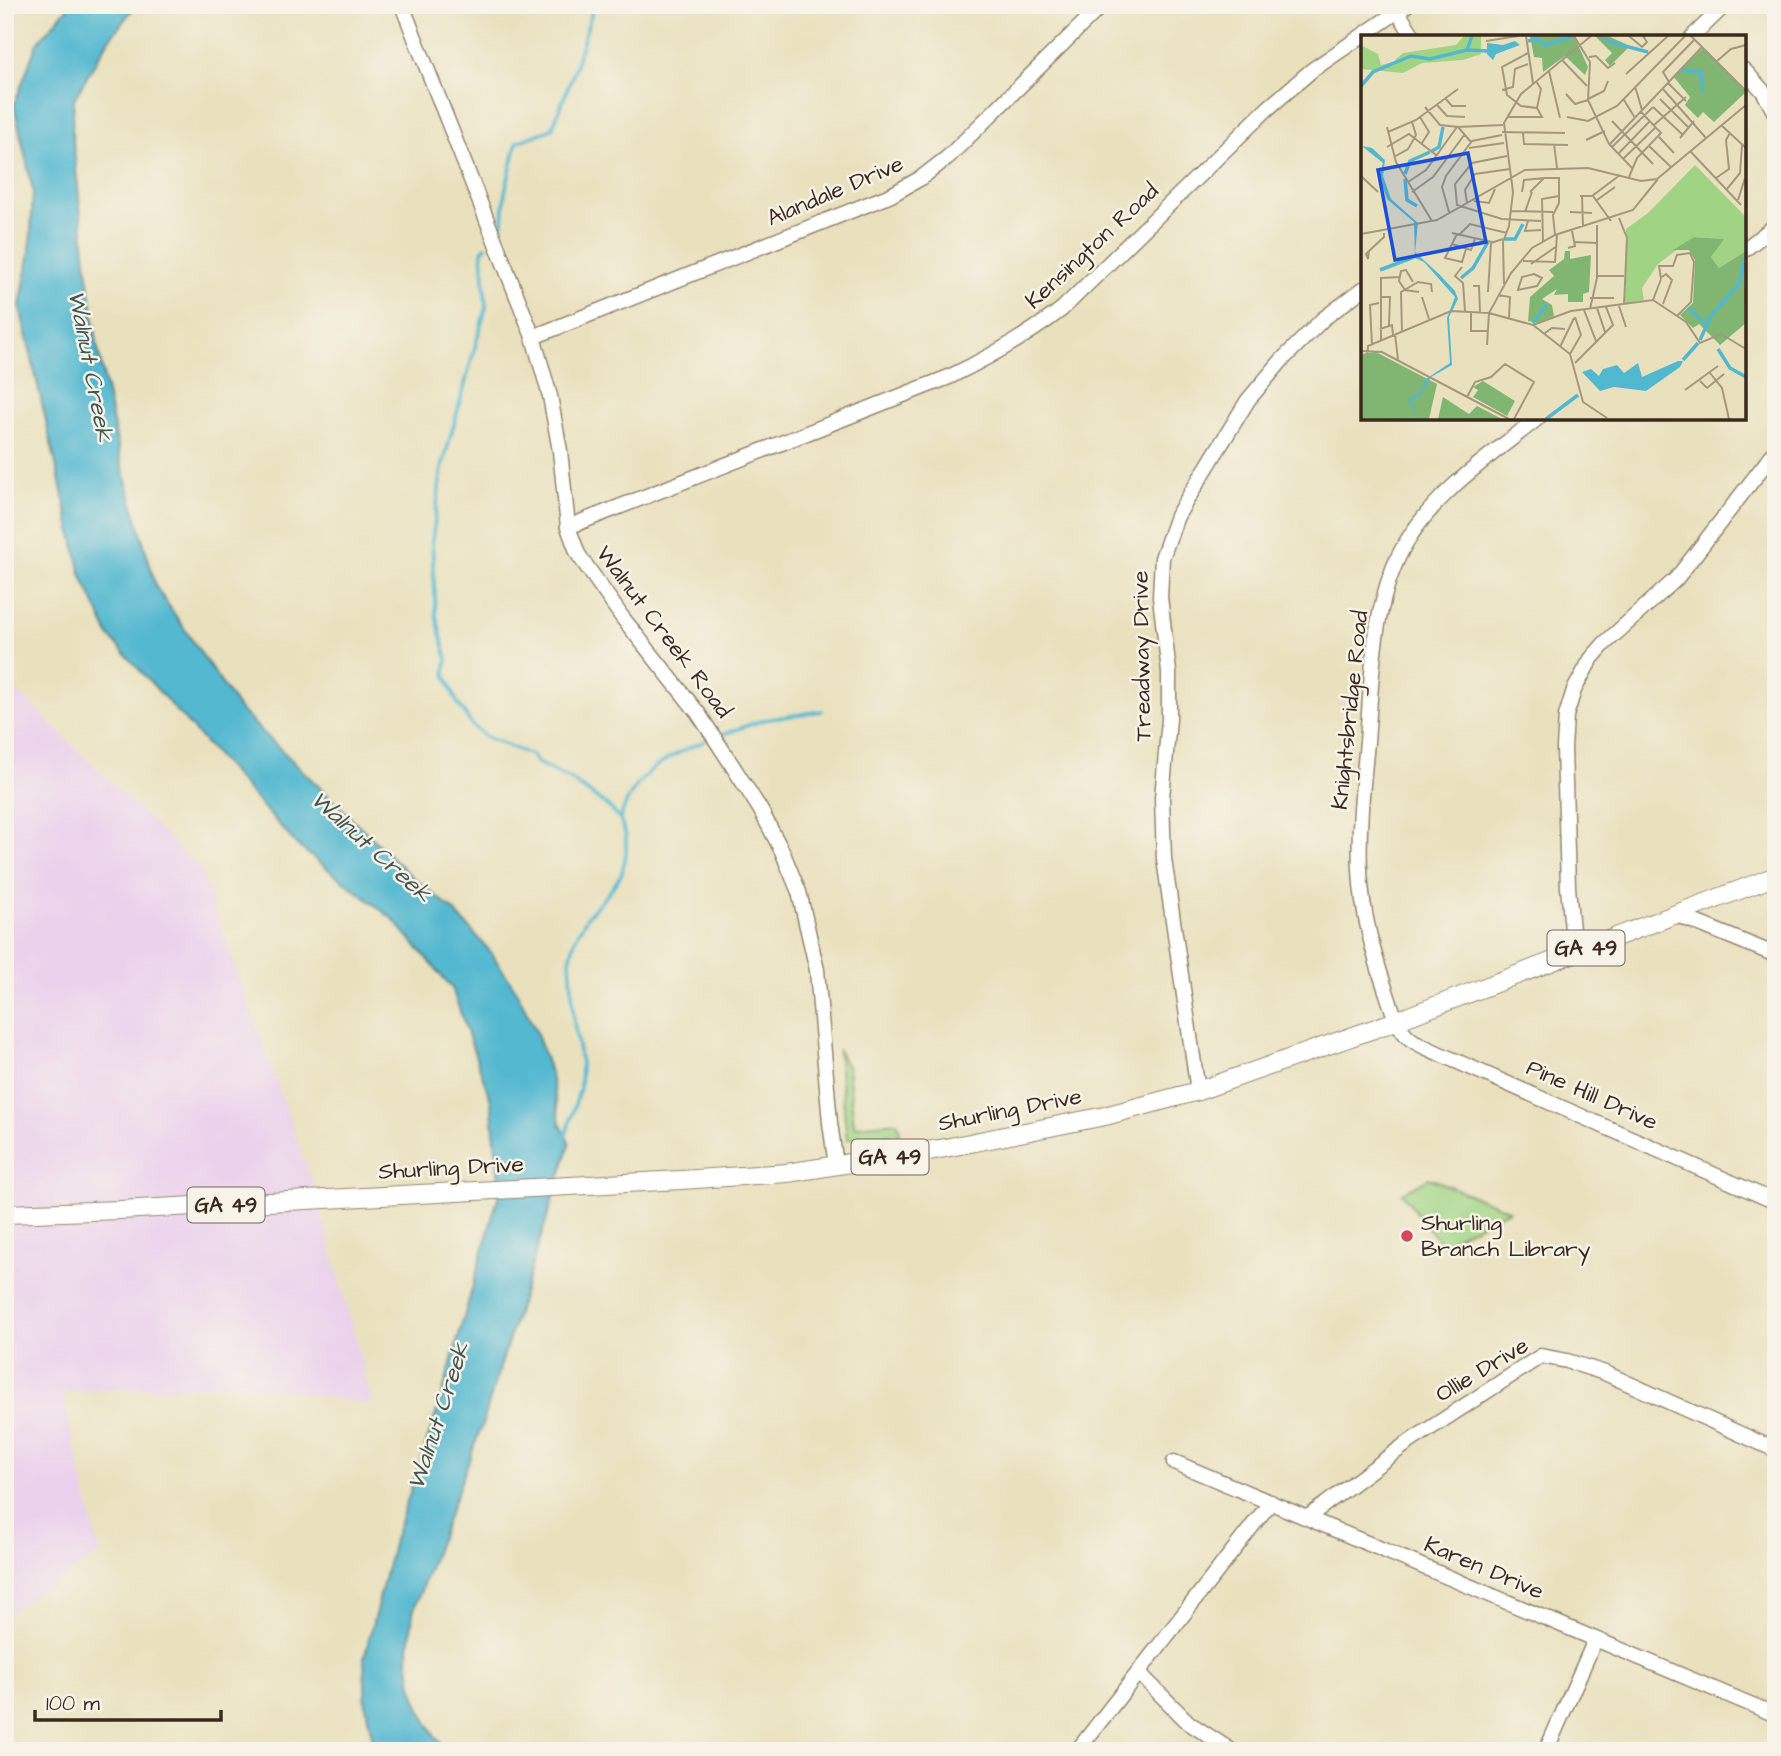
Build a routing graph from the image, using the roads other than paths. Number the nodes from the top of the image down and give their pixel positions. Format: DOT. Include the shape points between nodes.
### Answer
graph roads {
  1 [pos="402,5"];
  2 [pos="1102,5"];
  3 [pos="1724,5"];
  4 [pos="1399,8"];
  5 [pos="1702,34"];
  6 [pos="1361,35"];
  7 [pos="1361,35"];
  8 [pos="1414,35"];
  9 [pos="1746,72"];
  10 [pos="1776,115"];
  11 [pos="1776,225"];
  12 [pos="1746,248"];
  13 [pos="1361,290"];
  14 [pos="533,337"];
  15 [pos="1536,420"];
  16 [pos="1776,450"];
  17 [pos="568,527"];
  18 [pos="1776,876"];
  19 [pos="1675,914"];
  20 [pos="1574,952"];
  21 [pos="1776,955"];
  22 [pos="1396,1021"];
  23 [pos="1198,1091"];
  24 [pos="836,1165"];
  25 [pos="1776,1202"];
  26 [pos="5,1214"];
  27 [pos="1776,1450"];
  28 [pos="1174,1462"];
  29 [pos="1271,1503"];
  30 [pos="1308,1517"];
  31 [pos="1595,1640"];
  32 [pos="1139,1673"];
  33 [pos="1776,1716"];
  34 [pos="1077,1751"];
  35 [pos="1232,1751"];
  36 [pos="1546,1751"];
  1 -- 14 [label="street, Walnut Creek Road"];
  2 -- 14 [label="street, Alandale Drive" via="921,178 891,195"];
  3 -- 5 [label="street"];
  4 -- 7 [label="street, Kensington Road"];
  4 -- 8 [label="street"];
  6 -- 17 [label="street, Kensington Road" via="1266,110 1062,309 1032,332 949,377"];
  9 -- 10 [label="street"];
  11 -- 12 [label="street"];
  13 -- 23 [label="street, Treadway Drive" via="1323,319 1248,400 1177,516 1162,558 1160,597 1169,672 1162,798 1164,859"];
  14 -- 17 [label="street, Walnut Creek Road" via="561,452"];
  15 -- 22 [label="street, Knightsbridge Road" via="1427,512 1406,542 1387,588 1372,677 1360,869 1364,919"];
  16 -- 20 [label="street" via="1676,579 1597,652 1574,690 1563,748"];
  17 -- 24 [label="street, Walnut Creek Road" via="578,554 698,713 782,851 799,892 817,970"];
  18 -- 19 [label="main road, Shurling Drive / GA 49"];
  19 -- 20 [label="main road, Shurling Drive / GA 49"];
  19 -- 21 [label="street"];
  20 -- 22 [label="main road, Shurling Drive / GA 49"];
  22 -- 23 [label="main road, Shurling Drive / GA 49"];
  22 -- 25 [label="street, Pine Hill Drive" via="1409,1038 1440,1054"];
  23 -- 24 [label="main road, Shurling Drive / GA 49" via="1024,1133"];
  24 -- 26 [label="main road, Shurling Drive / GA 49" via="787,1173 576,1186"];
  27 -- 30 [label="street, Ollie Drive" via="1605,1374 1541,1356 1406,1444"];
  28 -- 29 [label="street, Karen Drive"];
  29 -- 30 [label="street, Karen Drive"];
  29 -- 32 [label="street"];
  30 -- 31 [label="street, Karen Drive"];
  31 -- 33 [label="street, Karen Drive"];
  31 -- 36 [label="street"];
  32 -- 34 [label="street"];
  32 -- 35 [label="street" via="1188,1723"];
}
